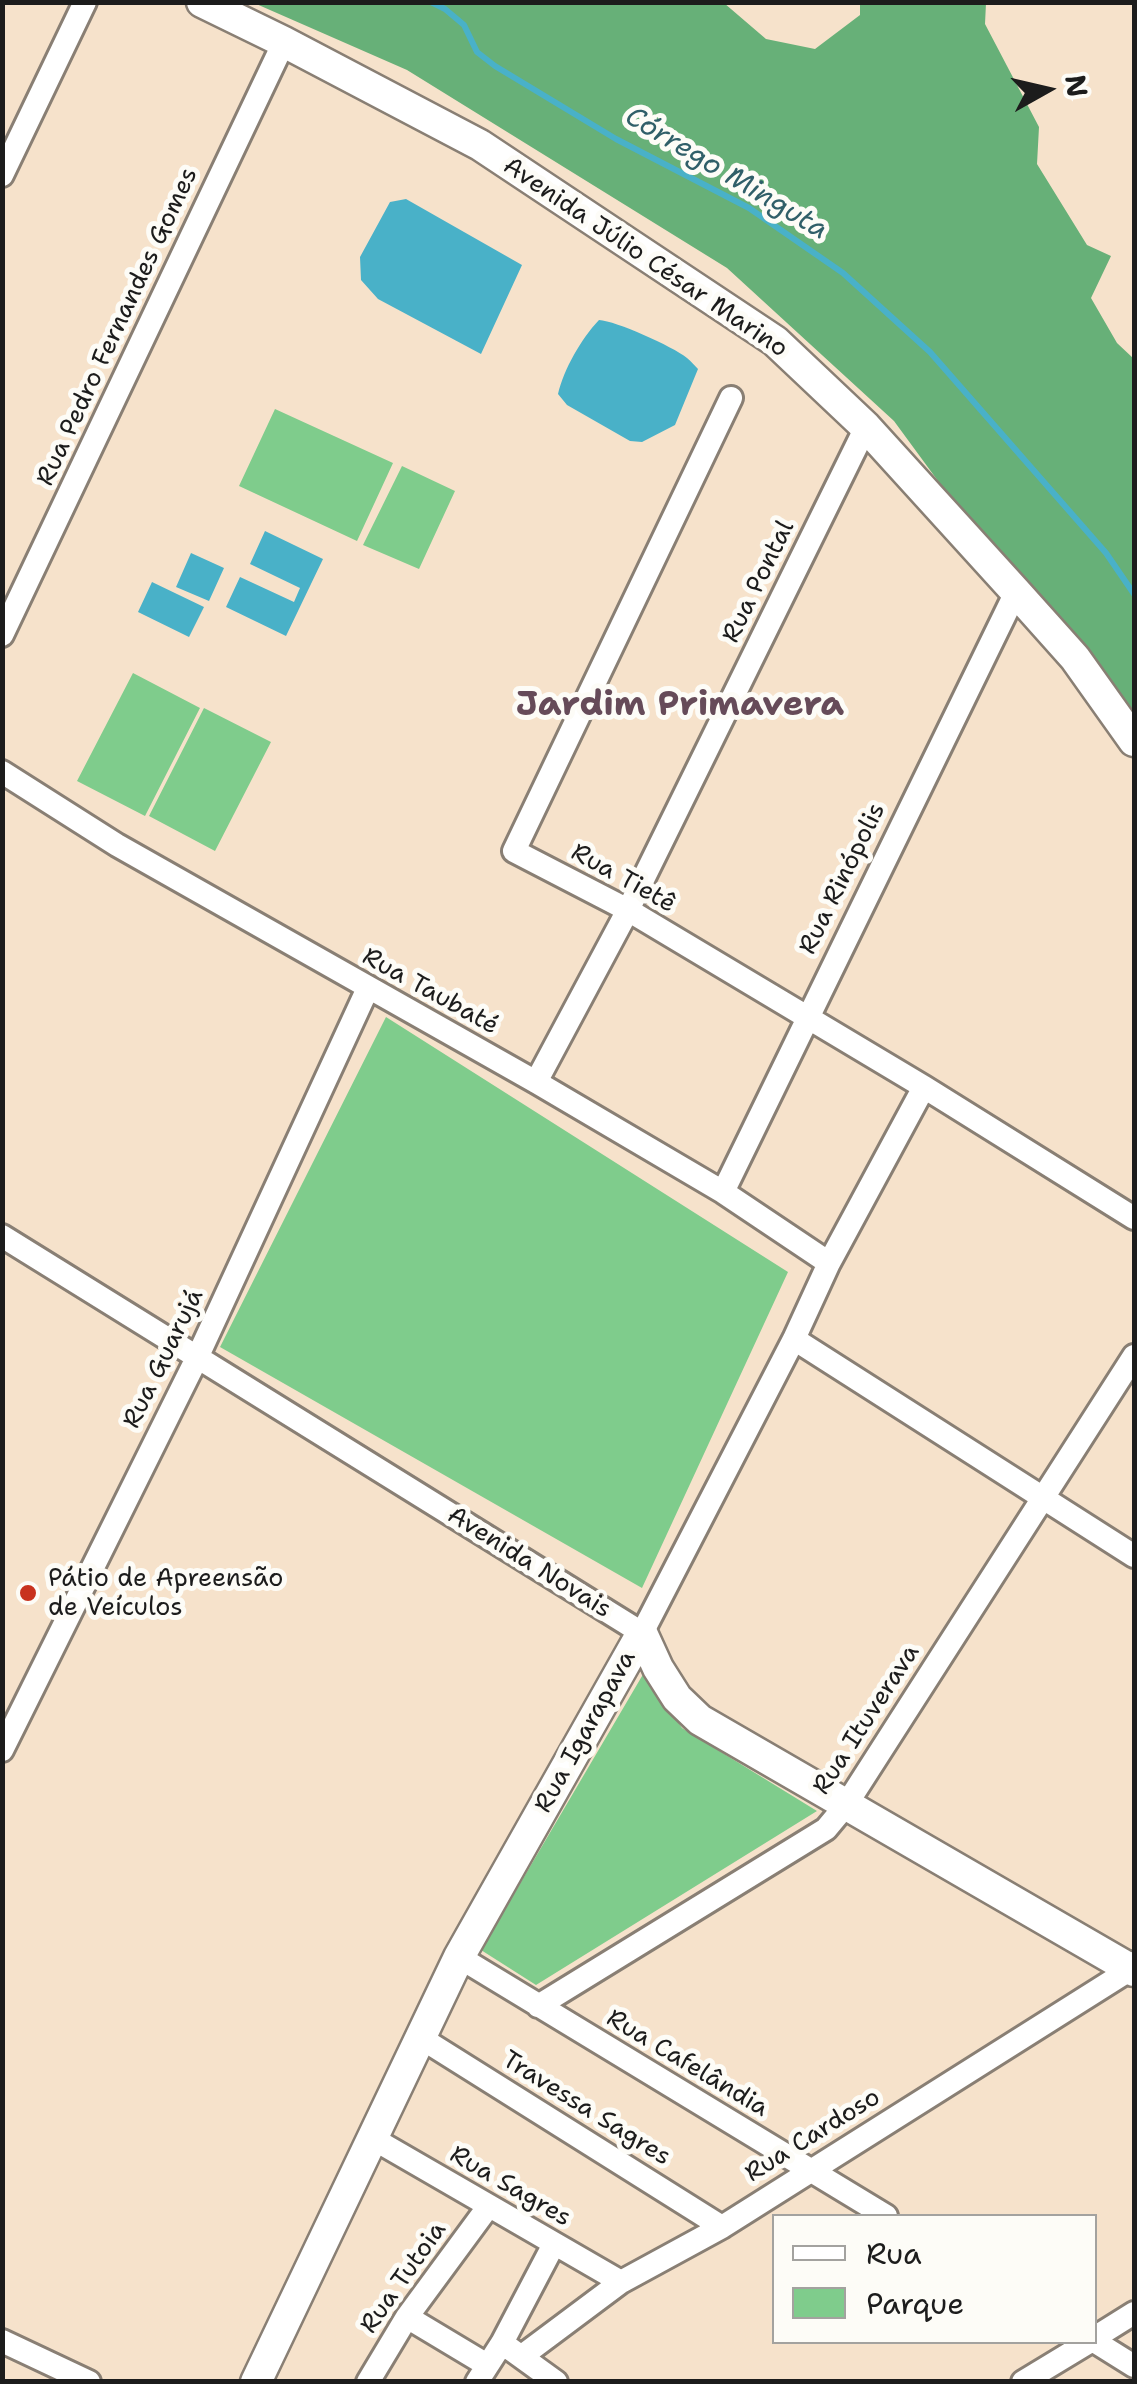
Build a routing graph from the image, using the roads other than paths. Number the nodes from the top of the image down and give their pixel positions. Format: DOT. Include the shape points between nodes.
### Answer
graph roads {
  1 [pos="84,2"];
  2 [pos="202,3"];
  3 [pos="284,42"];
  4 [pos="2,175"];
  5 [pos="730,398"];
  6 [pos="866,427"];
  7 [pos="1016,592"];
  8 [pos="2,635"];
  9 [pos="1134,741"];
  10 [pos="2,772"];
  11 [pos="628,910"];
  12 [pos="368,988"];
  13 [pos="806,1017"];
  14 [pos="536,1082"];
  15 [pos="924,1087"];
  16 [pos="723,1192"];
  17 [pos="1134,1218"];
  18 [pos="2,1236"];
  19 [pos="829,1264"];
  20 [pos="794,1339"];
  21 [pos="1134,1356"];
  22 [pos="197,1358"];
  23 [pos="1045,1498"];
  24 [pos="1134,1556"];
  25 [pos="642,1633"];
  26 [pos="2,1750"];
  27 [pos="846,1805"];
  28 [pos="459,1957"];
  29 [pos="1133,1968"];
  30 [pos="538,2006"];
  31 [pos="421,2038"];
  32 [pos="372,2138"];
  33 [pos="810,2171"];
  34 [pos="488,2206"];
  35 [pos="883,2214"];
  36 [pos="722,2227"];
  37 [pos="554,2244"];
  38 [pos="621,2282"];
  39 [pos="1134,2314"];
  40 [pos="407,2318"];
  41 [pos="1097,2337"];
  42 [pos="2,2340"];
  43 [pos="1097,2343"];
  44 [pos="1086,2344"];
  45 [pos="512,2349"];
  46 [pos="1134,2366"];
  47 [pos="482,2373"];
  48 [pos="89,2382"];
  49 [pos="256,2382"];
  50 [pos="368,2382"];
  51 [pos="556,2382"];
  52 [pos="1024,2382"];
  1 -- 4 [label="street"];
  2 -- 3 [label="street, Avenida Júlio César Marino"];
  3 -- 6 [label="street, Avenida Júlio César Marino" via="480,146 715,299 775,341"];
  3 -- 8 [label="street, Rua Pedro Fernandes Gomes"];
  5 -- 11 [label="street, Rua Tietê" via="514,851"];
  6 -- 7 [label="street, Avenida Júlio César Marino"];
  6 -- 11 [label="street, Rua Pontal"];
  7 -- 9 [label="street, Avenida Júlio César Marino" via="1075,658"];
  7 -- 13 [label="street, Rua Rinópolis"];
  10 -- 12 [label="street, Rua Taubaté"];
  11 -- 13 [label="street, Rua Tietê"];
  11 -- 14 [label="street, Rua Pontal"];
  12 -- 14 [label="street, Rua Taubaté"];
  12 -- 22 [label="street, Rua Guarujá"];
  13 -- 15 [label="street, Rua Tietê"];
  13 -- 16 [label="street, Rua Rinópolis"];
  14 -- 16 [label="street, Rua Taubaté"];
  15 -- 17 [label="street, Rua Tietê"];
  15 -- 19 [label="street, Rua Igarapava"];
  16 -- 19 [label="street, Rua Taubaté"];
  18 -- 22 [label="street, Avenida Novais"];
  19 -- 20 [label="street, Rua Igarapava"];
  20 -- 23 [label="street"];
  20 -- 25 [label="street, Rua Igarapava"];
  21 -- 23 [label="street, Rua Ituverava"];
  22 -- 25 [label="street, Avenida Novais"];
  22 -- 26 [label="street, Rua Guarujá"];
  23 -- 24 [label="street"];
  23 -- 27 [label="street, Rua Ituverava"];
  25 -- 27 [label="street" via="677,1698 700,1720"];
  25 -- 28 [label="street, Rua Igarapava"];
  27 -- 29 [label="street"];
  27 -- 30 [label="street, Rua Ituverava" via="826,1829"];
  28 -- 30 [label="street, Rua Cafelândia"];
  28 -- 31 [label="street, Rua Igarapava"];
  29 -- 33 [label="street, Rua Cardoso"];
  30 -- 33 [label="street, Rua Cafelândia"];
  31 -- 32 [label="street, Rua Igarapava"];
  31 -- 36 [label="street, Travessa Sagres"];
  32 -- 34 [label="street, Rua Sagres"];
  32 -- 49 [label="street, Rua Igarapava"];
  33 -- 35 [label="street, Rua Cafelândia"];
  33 -- 36 [label="street, Rua Cardoso"];
  34 -- 37 [label="street, Rua Sagres"];
  34 -- 40 [label="street, Rua Tutoia"];
  36 -- 38 [label="street, Rua Cardoso"];
  37 -- 38 [label="street, Rua Sagres"];
  37 -- 45 [label="street"];
  38 -- 45 [label="street, Rua Cardoso"];
  39 -- 41 [label="street"];
  40 -- 47 [label="street"];
  40 -- 50 [label="street, Rua Tutoia"];
  42 -- 48 [label="street"];
  43 -- 46 [label="street"];
  44 -- 52 [label="street"];
  45 -- 47 [label="street"];
  45 -- 51 [label="street"];
}
